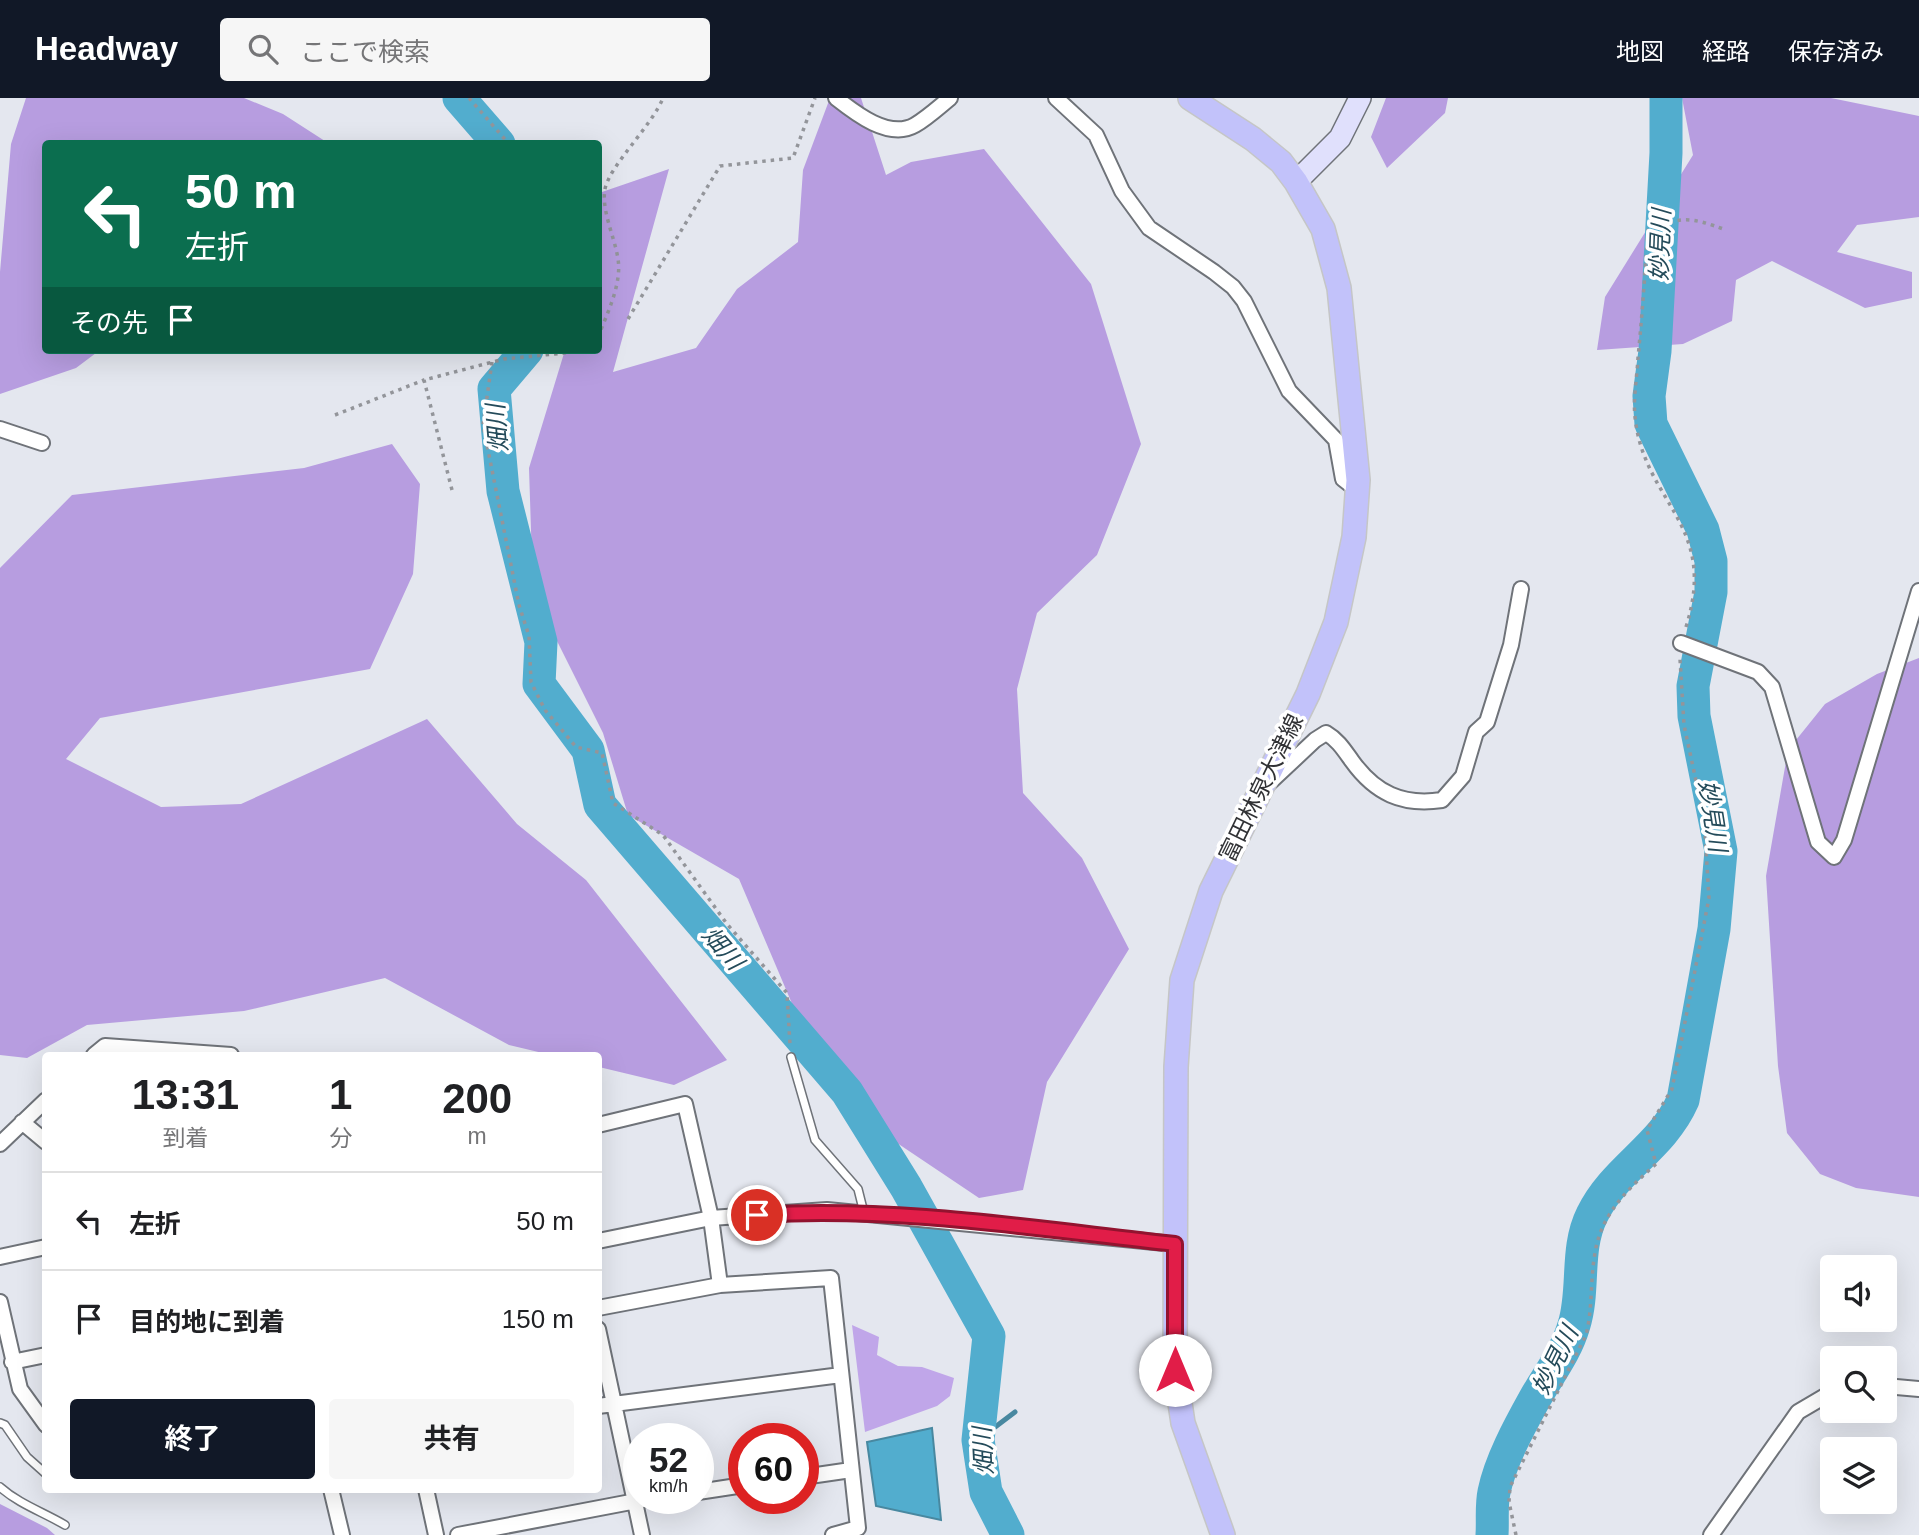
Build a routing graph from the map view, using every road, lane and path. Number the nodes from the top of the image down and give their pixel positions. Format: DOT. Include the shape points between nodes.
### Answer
graph roads {
  1 [pos="469,98"];
  2 [pos="663,98"];
  3 [pos="815,98"];
  4 [pos="836,98"];
  5 [pos="950,98"];
  6 [pos="1056,98"];
  7 [pos="1190,98"];
  8 [pos="1360,98"];
  9 [pos="506,140"];
  10 [pos="1296,181"];
  11 [pos="1726,230"];
  12 [pos="628,320"];
  13 [pos="602,326"];
  14 [pos="566,354"];
  15 [pos="492,362"];
  16 [pos="424,380"];
  17 [pos="335,415"];
  18 [pos="0,429"];
  19 [pos="42,443"];
  20 [pos="452,490"];
  21 [pos="1357,490"];
  22 [pos="1521,589"];
  23 [pos="1919,591"];
  24 [pos="1681,643"];
  25 [pos="1261,790"];
  26 [pos="98,1052"];
  27 [pos="189,1052"];
  28 [pos="791,1057"];
  29 [pos="42,1104"];
  30 [pos="22,1122"];
  31 [pos="602,1124"];
  32 [pos="42,1139"];
  33 [pos="0,1144"];
  34 [pos="864,1213"];
  35 [pos="711,1218"];
  36 [pos="602,1240"];
  37 [pos="1175,1244"];
  38 [pos="42,1248"];
  39 [pos="0,1257"];
  40 [pos="720,1285"];
  41 [pos="0,1302"];
  42 [pos="602,1307"];
  43 [pos="602,1346"];
  44 [pos="42,1356"];
  45 [pos="12,1362"];
  46 [pos="841,1375"];
  47 [pos="1897,1387"];
  48 [pos="1919,1389"];
  49 [pos="1820,1399"];
  50 [pos="615,1403"];
  51 [pos="602,1405"];
  52 [pos="42,1419"];
  53 [pos="0,1423"];
  54 [pos="623,1442"];
  55 [pos="42,1470"];
  56 [pos="851,1470"];
  57 [pos="819,1475"];
  58 [pos="0,1487"];
  59 [pos="332,1493"];
  60 [pos="427,1493"];
  61 [pos="623,1502"];
  62 [pos="638,1514"];
  63 [pos="65,1524"];
  64 [pos="342,1535"];
  65 [pos="436,1535"];
  66 [pos="458,1535"];
  67 [pos="642,1535"];
  68 [pos="833,1535"];
  69 [pos="1223,1535"];
  70 [pos="1516,1535"];
  71 [pos="1712,1535"];
  1 -- 9 [label="path"];
  2 -- 13 [label="path" via="604,192 619,262"];
  3 -- 12 [label="path" via="793,158 720,166"];
  4 -- 5 [label="street" via="857,114 902,130"];
  6 -- 21 [label="street" via="1097,135 1135,213 1149,228 1233,287 1244,301 1289,391 1336,440 1343,479"];
  7 -- 10 [label="main road, 富田林泉大津線" via="1253,139"];
  8 -- 10 [label="street" via="1340,138"];
  10 -- 21 [label="main road, 富田林泉大津線" via="1323,229 1339,288"];
  11 -- 24 [label="path" via="1695,219 1675,219 1648,230 1634,415 1640,450 1685,528 1692,553 1696,577 1693,604"];
  14 -- 15 [label="path"];
  15 -- 16 [label="path"];
  15 -- 28 [label="path" via="484,425 529,636 531,682 545,710 576,747 602,753 613,803 663,835 727,924 787,993"];
  16 -- 17 [label="path"];
  16 -- 20 [label="path"];
  18 -- 19 [label="street"];
  21 -- 25 [label="main road, 富田林泉大津線" via="1354,537 1336,622 1308,694"];
  22 -- 25 [label="street" via="1511,645 1487,723 1476,732 1463,776 1442,800 1422,803 1382,792 1326,733"];
  23 -- 24 [label="street" via="1844,841 1834,857 1818,842 1772,687 1758,673"];
  24 -- 70 [label="path" via="1684,725 1704,818 1709,898 1672,1089 1647,1130 1656,1164 1627,1189 1601,1229 1586,1335 1510,1487"];
  25 -- 37 [label="main road, 富田林泉大津線" via="1210,891 1182,980 1176,1067"];
  26 -- 27 [label="street" via="105,1046"];
  28 -- 34 [label="lane" via="815,1140 858,1189"];
  29 -- 30 [label="street"];
  30 -- 32 [label="street"];
  30 -- 33 [label="street"];
  31 -- 35 [label="street" via="685,1104"];
  34 -- 35 [label="street" via="827,1210"];
  34 -- 37 [label="street"];
  35 -- 36 [label="street"];
  35 -- 40 [label="street"];
  37 -- 69 [label="main road, 富田林泉大津線" via="1175,1370 1183,1423"];
  38 -- 39 [label="street"];
  40 -- 42 [label="street"];
  40 -- 46 [label="street" via="831,1278"];
  41 -- 45 [label="street"];
  43 -- 50 [label="street"];
  44 -- 45 [label="street"];
  45 -- 52 [label="street" via="20,1389"];
  46 -- 50 [label="street"];
  46 -- 56 [label="street"];
  47 -- 48 [label="street"];
  49 -- 71 [label="street" via="1798,1412"];
  50 -- 51 [label="street"];
  50 -- 54 [label="street"];
  53 -- 55 [label="lane"];
  56 -- 57 [label="street"];
  56 -- 68 [label="street" via="858,1528"];
  58 -- 63 [label="lane" via="15,1500"];
  59 -- 64 [label="street"];
  60 -- 65 [label="street"];
  61 -- 66 [label="street"];
  62 -- 67 [label="street"];
}
